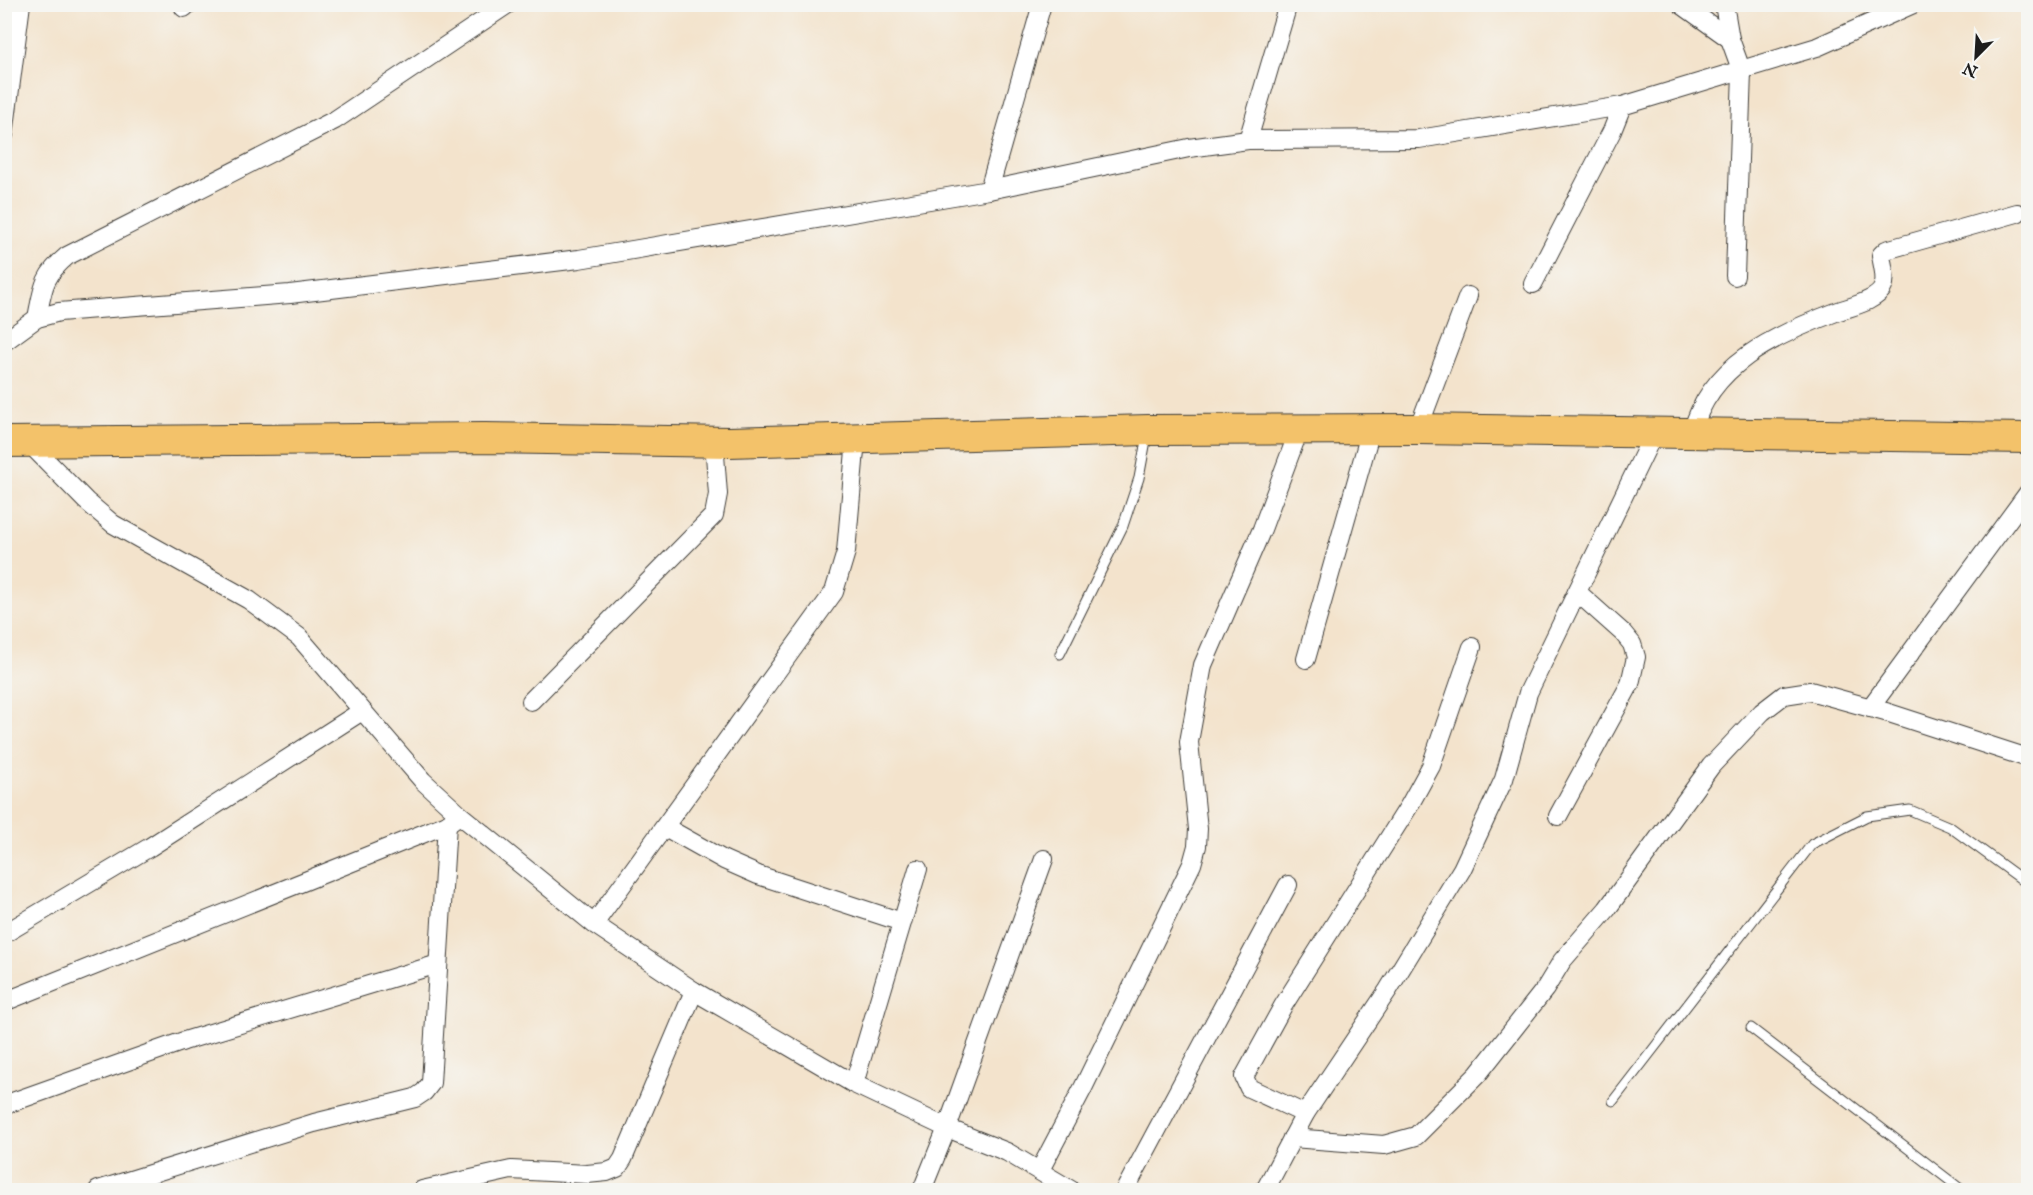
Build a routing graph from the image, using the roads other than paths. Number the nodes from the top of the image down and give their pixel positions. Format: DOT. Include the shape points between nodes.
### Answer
graph roads {
  1 [pos="21,4"];
  2 [pos="508,4"];
  3 [pos="1042,4"];
  4 [pos="1288,4"];
  5 [pos="1681,4"];
  6 [pos="1724,4"];
  7 [pos="1913,4"];
  8 [pos="1730,39"];
  9 [pos="1742,72"];
  10 [pos="8,81"];
  11 [pos="1622,106"];
  12 [pos="4,135"];
  13 [pos="1248,140"];
  14 [pos="989,190"];
  15 [pos="2017,213"];
  16 [pos="1735,276"];
  17 [pos="1533,284"];
  18 [pos="1468,296"];
  19 [pos="37,318"];
  20 [pos="4,342"];
  21 [pos="1371,429"];
  22 [pos="1418,429"];
  23 [pos="1148,430"];
  24 [pos="1299,430"];
  25 [pos="1654,433"];
  26 [pos="1692,433"];
  27 [pos="2028,438"];
  28 [pos="856,439"];
  29 [pos="16,442"];
  30 [pos="714,442"];
  31 [pos="2028,493"];
  32 [pos="1577,592"];
  33 [pos="1472,647"];
  34 [pos="1060,654"];
  35 [pos="1306,659"];
  36 [pos="531,701"];
  37 [pos="1870,708"];
  38 [pos="362,711"];
  39 [pos="2028,758"];
  40 [pos="1558,816"];
  41 [pos="453,820"];
  42 [pos="665,827"];
  43 [pos="1044,859"];
  44 [pos="918,869"];
  45 [pos="2028,884"];
  46 [pos="1288,885"];
  47 [pos="902,922"];
  48 [pos="594,924"];
  49 [pos="4,934"];
  50 [pos="438,964"];
  51 [pos="694,991"];
  52 [pos="4,1002"];
  53 [pos="1752,1028"];
  54 [pos="854,1084"];
  55 [pos="1613,1101"];
  56 [pos="4,1105"];
  57 [pos="1305,1114"];
  58 [pos="947,1128"];
  59 [pos="1292,1138"];
  60 [pos="1040,1170"];
  61 [pos="98,1191"];
  62 [pos="422,1191"];
  63 [pos="922,1191"];
  64 [pos="1071,1191"];
  65 [pos="1125,1191"];
  66 [pos="1265,1191"];
  67 [pos="1962,1191"];
  1 -- 10 [label="street"];
  2 -- 19 [label="street" via="335,120 68,256 52,268 44,282"];
  3 -- 14 [label="street"];
  4 -- 13 [label="street"];
  5 -- 8 [label="street"];
  6 -- 8 [label="street"];
  7 -- 9 [label="street" via="1817,47"];
  8 -- 9 [label="street"];
  9 -- 11 [label="street"];
  9 -- 16 [label="street"];
  10 -- 12 [label="street"];
  11 -- 13 [label="street" via="1419,139"];
  11 -- 17 [label="street"];
  13 -- 14 [label="street" via="1189,148"];
  14 -- 19 [label="street" via="579,259 290,294 60,312"];
  15 -- 26 [label="street" via="1886,250 1881,255 1883,287 1877,295 1748,354 1708,394 1698,409"];
  18 -- 22 [label="street"];
  19 -- 20 [label="street"];
  21 -- 22 [label="highway"];
  21 -- 24 [label="highway"];
  21 -- 35 [label="street"];
  22 -- 25 [label="highway"];
  23 -- 24 [label="highway"];
  23 -- 28 [label="highway"];
  23 -- 34 [label="lane" via="1124,526"];
  24 -- 60 [label="street" via="1262,529 1203,665 1189,742 1198,830 1192,864"];
  25 -- 26 [label="highway"];
  25 -- 32 [label="street"];
  26 -- 27 [label="highway"];
  28 -- 30 [label="highway"];
  28 -- 42 [label="street" via="846,552 834,592"];
  29 -- 30 [label="highway" via="460,438"];
  29 -- 38 [label="street" via="114,524 249,600 299,637"];
  30 -- 36 [label="street" via="718,495 714,515"];
  31 -- 37 [label="street"];
  32 -- 40 [label="street" via="1623,633 1636,657 1630,684"];
  32 -- 57 [label="street" via="1528,693 1504,779 1462,868 1388,990"];
  33 -- 57 [label="street" via="1431,766 1283,1006 1244,1077 1249,1088"];
  37 -- 39 [label="street"];
  37 -- 59 [label="street" via="1810,691 1796,691 1762,712 1711,766 1607,909 1562,961 1545,989 1478,1074 1416,1136 1384,1145"];
  38 -- 41 [label="street"];
  38 -- 49 [label="street" via="150,847"];
  41 -- 48 [label="street"];
  41 -- 50 [label="street"];
  41 -- 52 [label="street"];
  42 -- 47 [label="street" via="758,875"];
  42 -- 48 [label="street"];
  43 -- 58 [label="street"];
  44 -- 47 [label="street"];
  45 -- 55 [label="lane" via="1950,828 1910,810 1867,816 1847,824 1812,844"];
  46 -- 65 [label="street"];
  47 -- 54 [label="street"];
  48 -- 51 [label="street"];
  50 -- 56 [label="street" via="184,1041"];
  50 -- 61 [label="street" via="431,1083 424,1092 415,1098 314,1122"];
  51 -- 54 [label="street"];
  51 -- 62 [label="street" via="617,1168 587,1174 511,1170"];
  53 -- 67 [label="lane"];
  54 -- 58 [label="street"];
  57 -- 59 [label="street"];
  58 -- 60 [label="street"];
  58 -- 63 [label="street"];
  59 -- 66 [label="street"];
  60 -- 64 [label="street"];
}
